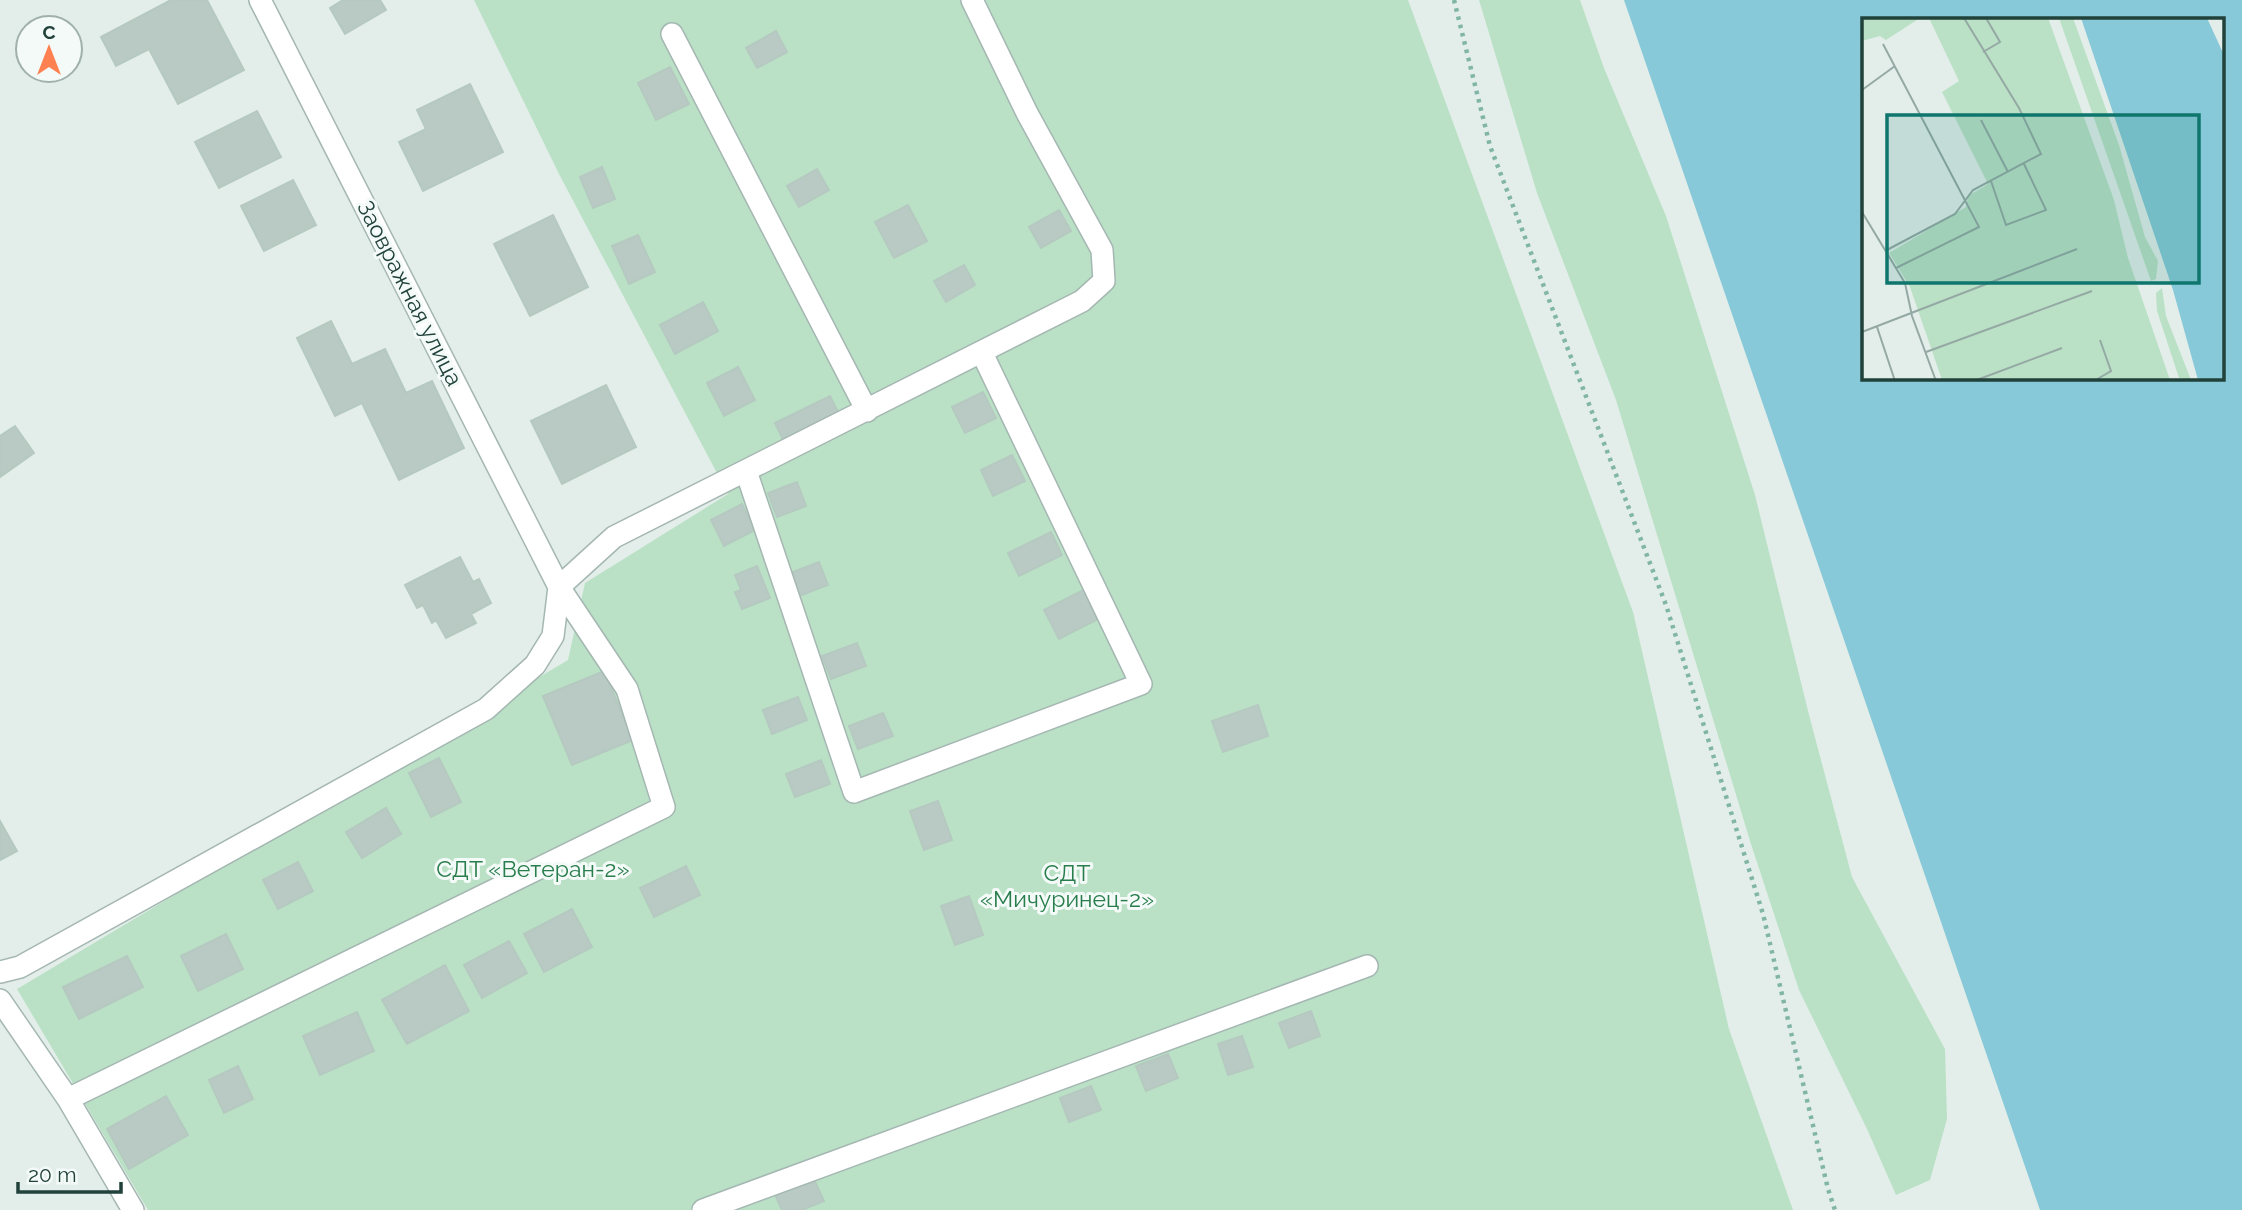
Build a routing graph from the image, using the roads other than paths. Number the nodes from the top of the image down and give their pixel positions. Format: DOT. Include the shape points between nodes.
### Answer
graph roads {
  1 [pos="260,0"];
  2 [pos="972,0"];
  3 [pos="672,34"];
  4 [pos="982,353"];
  5 [pos="867,411"];
  6 [pos="746,471"];
  7 [pos="559,587"];
  8 [pos="1367,966"];
  9 [pos="0,972"];
  10 [pos="0,1000"];
  11 [pos="68,1099"];
  12 [pos="133,1210"];
  13 [pos="703,1210"];
  1 -- 7 [label="street, Заовражная улица"];
  2 -- 4 [label="street" via="1102,250 1104,281 1082,301"];
  3 -- 5 [label="street"];
  4 -- 5 [label="street"];
  4 -- 6 [label="street" via="1141,684 853,792"];
  5 -- 6 [label="street"];
  6 -- 7 [label="street" via="614,537"];
  7 -- 9 [label="street" via="553,636 535,666 486,709 20,967"];
  7 -- 11 [label="street, Заовражная улица" via="627,689 664,807"];
  8 -- 13 [label="street"];
  10 -- 11 [label="street"];
  11 -- 12 [label="street"];
}
